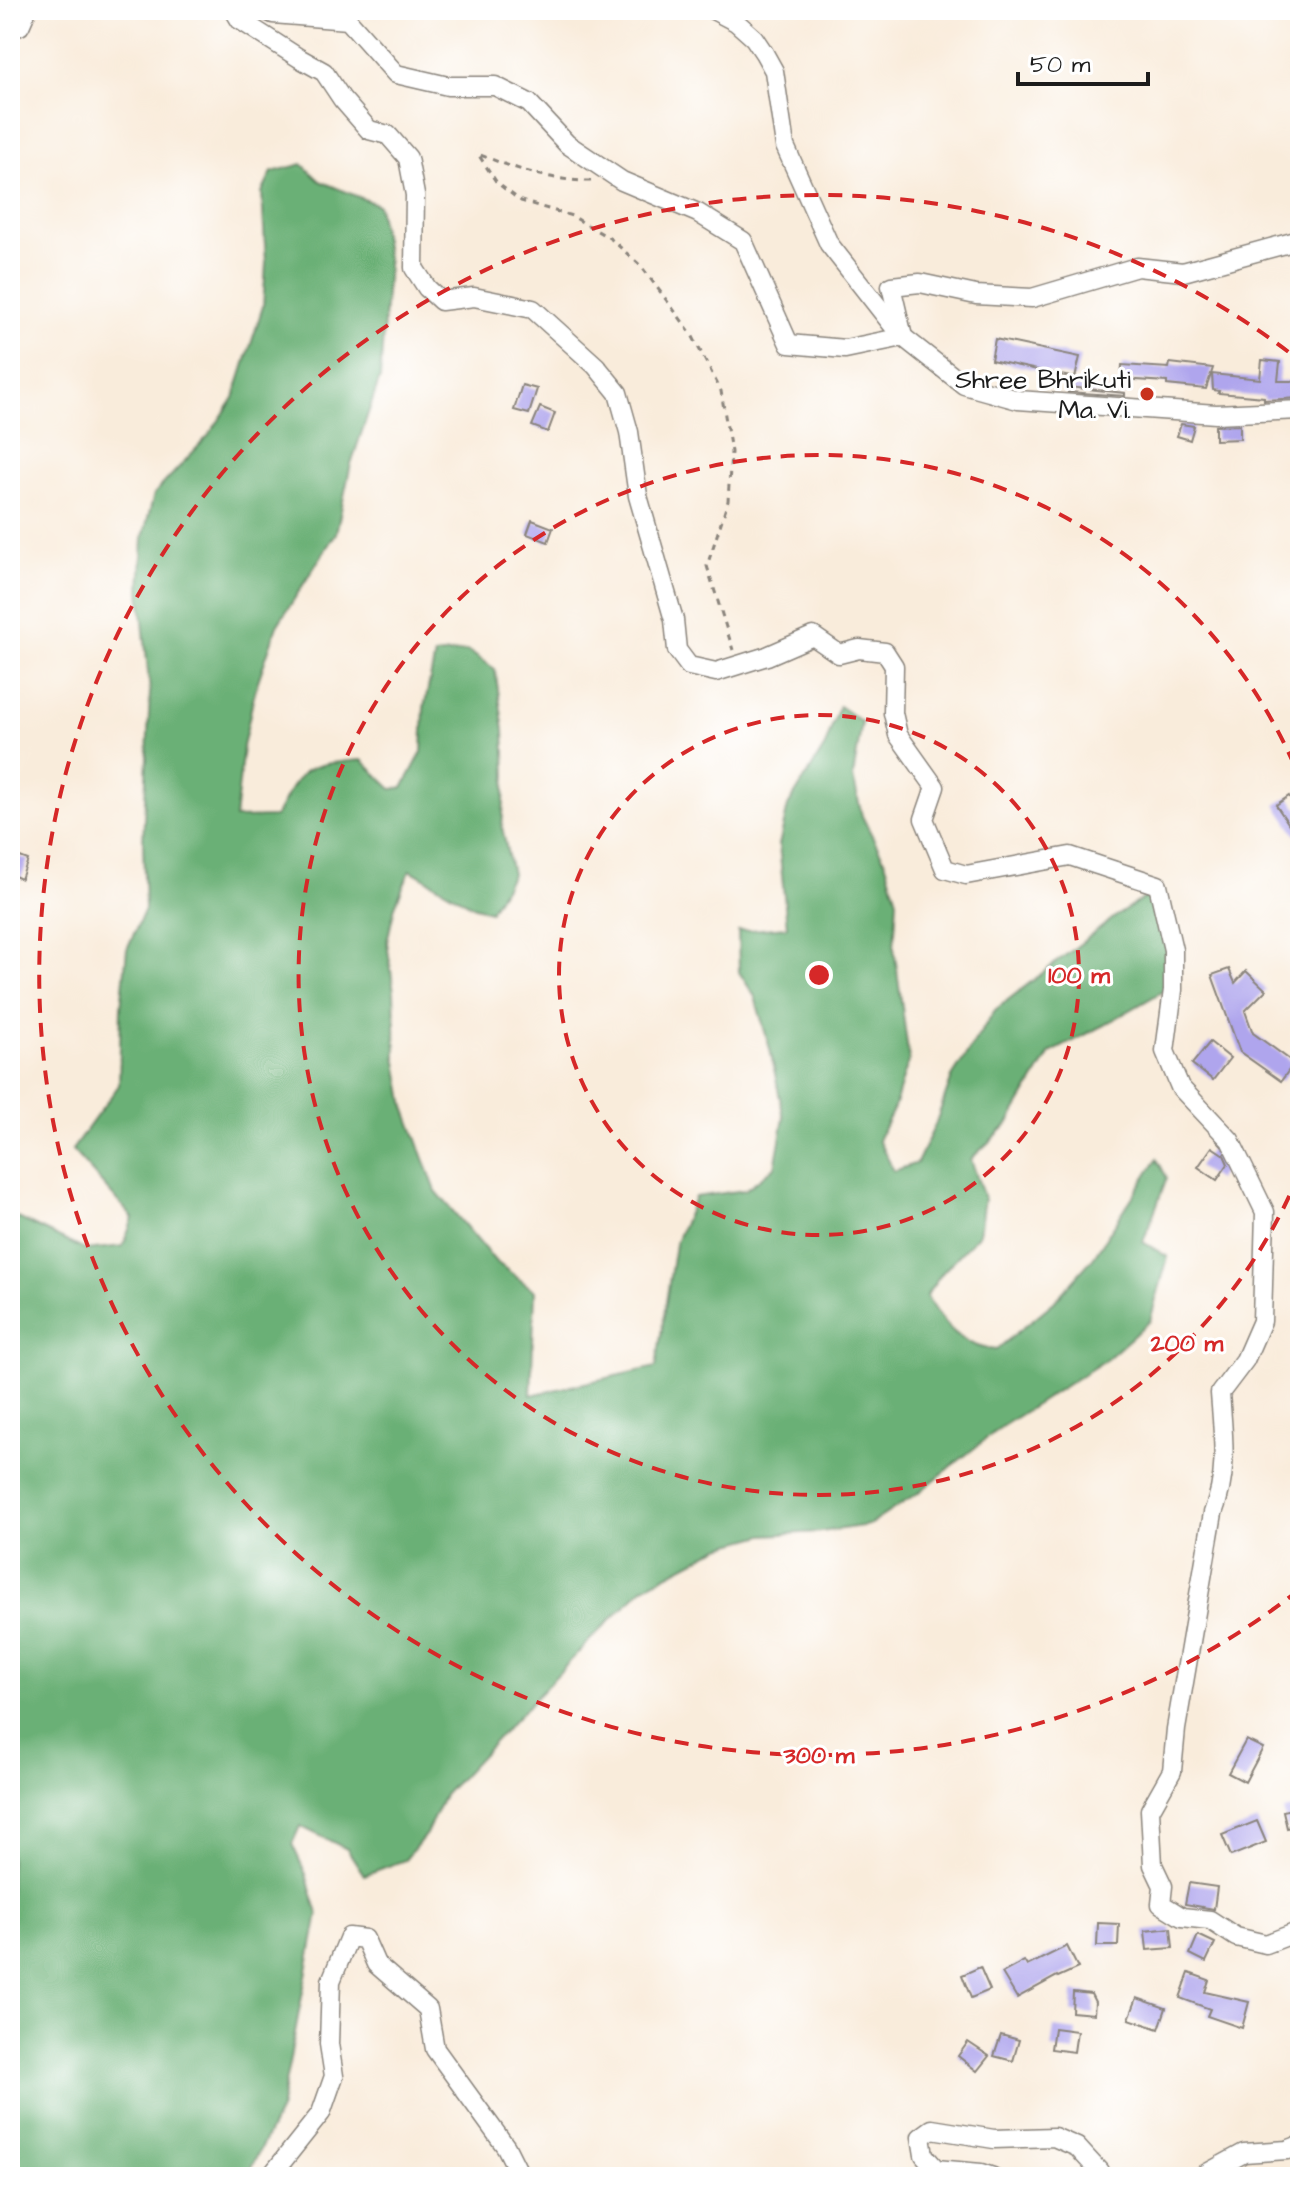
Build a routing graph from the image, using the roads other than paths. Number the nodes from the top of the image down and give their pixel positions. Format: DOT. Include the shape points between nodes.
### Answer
graph roads {
  1 [pos="27,10"];
  2 [pos="234,10"];
  3 [pos="265,10"];
  4 [pos="713,10"];
  5 [pos="10,30"];
  6 [pos="1300,240"];
  7 [pos="903,337"];
  8 [pos="1300,410"];
  9 [pos="1300,1931"];
  10 [pos="1300,2145"];
  11 [pos="270,2177"];
  12 [pos="521,2177"];
  13 [pos="993,2177"];
  14 [pos="1100,2177"];
  15 [pos="1200,2177"];
  1 -- 5 [label="street" via="20,26"];
  2 -- 9 [label="street" via="240,20 324,72 369,130 388,135 408,158 415,195 414,268 427,288 441,301 474,297 533,309 618,393 677,650 689,666 716,672 813,636 839,654 859,649 885,652 894,666 898,735 935,787 924,819 945,869 966,875 1070,856 1158,885 1173,950 1165,1051 1180,1087 1230,1140 1265,1212 1262,1321 1245,1360 1220,1393 1222,1490 1213,1513 1172,1771 1150,1810 1153,1865 1163,1886 1161,1904 1182,1917 1210,1920 1236,1937 1266,1944"];
  3 -- 7 [label="street" via="348,20 396,74 448,86 495,86 529,103 567,144 622,181 698,213 743,241 789,344 845,349"];
  4 -- 7 [label="street" via="736,22 764,53 774,71 785,146 829,244"];
  6 -- 7 [label="street" via="1183,272 1137,267 1032,298 976,295 920,283 891,286"];
  7 -- 8 [label="street" via="964,385 1018,400 1216,414"];
  10 -- 15 [label="street" via="1244,2153"];
  11 -- 12 [label="street" via="321,2113 334,2076 331,1981 349,1937 365,1939 376,1964 428,2009 435,2049 506,2147"];
  13 -- 14 [label="street" via="936,2169 924,2155 921,2137 932,2129 994,2139 1054,2137 1077,2147"];
}
